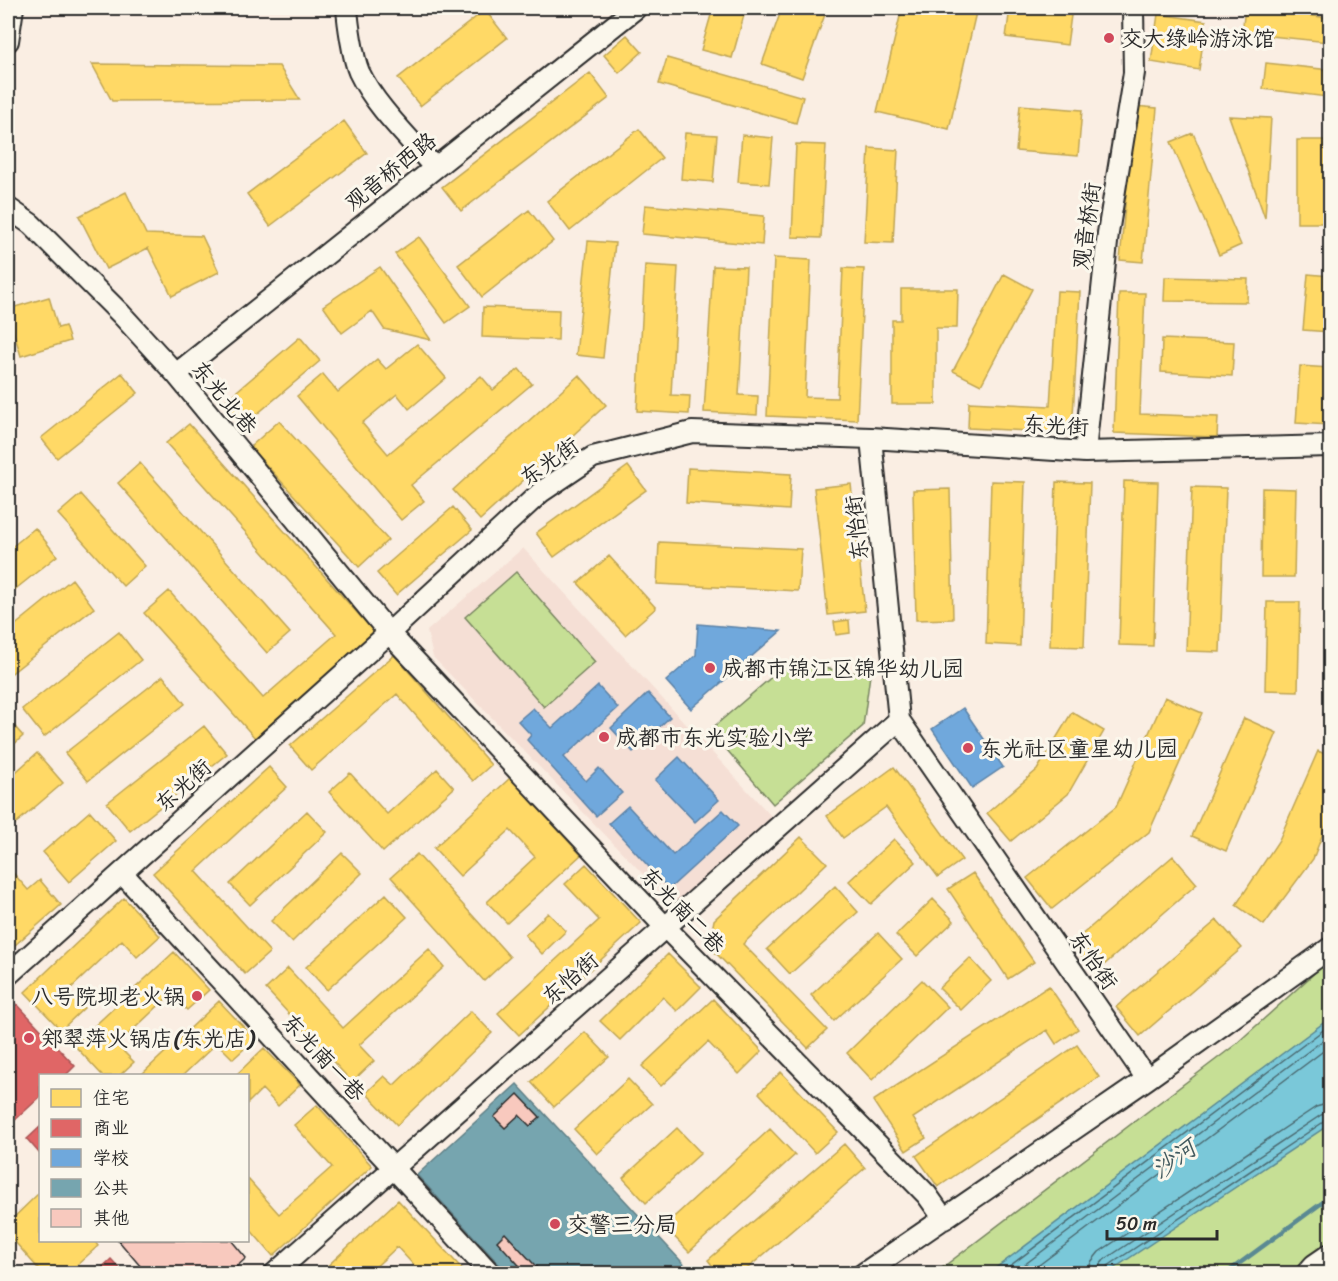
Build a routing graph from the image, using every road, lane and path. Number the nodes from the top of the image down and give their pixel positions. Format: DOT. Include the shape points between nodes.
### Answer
graph roads {
  1 [pos="13,8"];
  2 [pos="347,8"];
  3 [pos="636,8"];
  4 [pos="1133,8"];
  5 [pos="8,41"];
  6 [pos="434,167"];
  7 [pos="8,208"];
  8 [pos="176,374"];
  9 [pos="871,438"];
  10 [pos="1330,446"];
  11 [pos="1085,452"];
  12 [pos="389,633"];
  13 [pos="899,720"];
  14 [pos="122,873"];
  15 [pos="665,927"];
  16 [pos="1330,948"];
  17 [pos="8,975"];
  18 [pos="1147,1079"];
  19 [pos="392,1167"];
  20 [pos="944,1219"];
  21 [pos="1330,1254"];
  22 [pos="274,1274"];
  23 [pos="491,1274"];
  24 [pos="863,1274"];
  25 [pos="1306,1274"];
  1 -- 5 [label="street"];
  2 -- 6 [label="street" via="358,70 388,114"];
  3 -- 6 [label="street, 观音桥西路"];
  4 -- 11 [label="street, 观音桥街" via="1134,73 1108,233"];
  6 -- 8 [label="street, 观音桥西路"];
  7 -- 8 [label="street, 东光北巷" via="37,230"];
  8 -- 12 [label="street, 东光北巷"];
  9 -- 11 [label="street, 东光街"];
  9 -- 12 [label="street, 东光街" via="692,432 593,457 541,492"];
  9 -- 13 [label="street, 东怡街"];
  10 -- 11 [label="street, 东光街"];
  12 -- 14 [label="street, 东光街"];
  12 -- 15 [label="street, 东光南二巷"];
  13 -- 15 [label="street, 东怡街"];
  13 -- 18 [label="street, 东怡街"];
  14 -- 17 [label="street, 东光街"];
  14 -- 19 [label="street, 东光南一巷"];
  15 -- 19 [label="street, 东怡街"];
  15 -- 20 [label="street, 东光南二巷" via="927,1195"];
  16 -- 18 [label="street"];
  18 -- 20 [label="street"];
  19 -- 22 [label="street, 东怡街"];
  19 -- 23 [label="street, 东光南一巷"];
  20 -- 24 [label="street"];
  21 -- 25 [label="street"];
}
